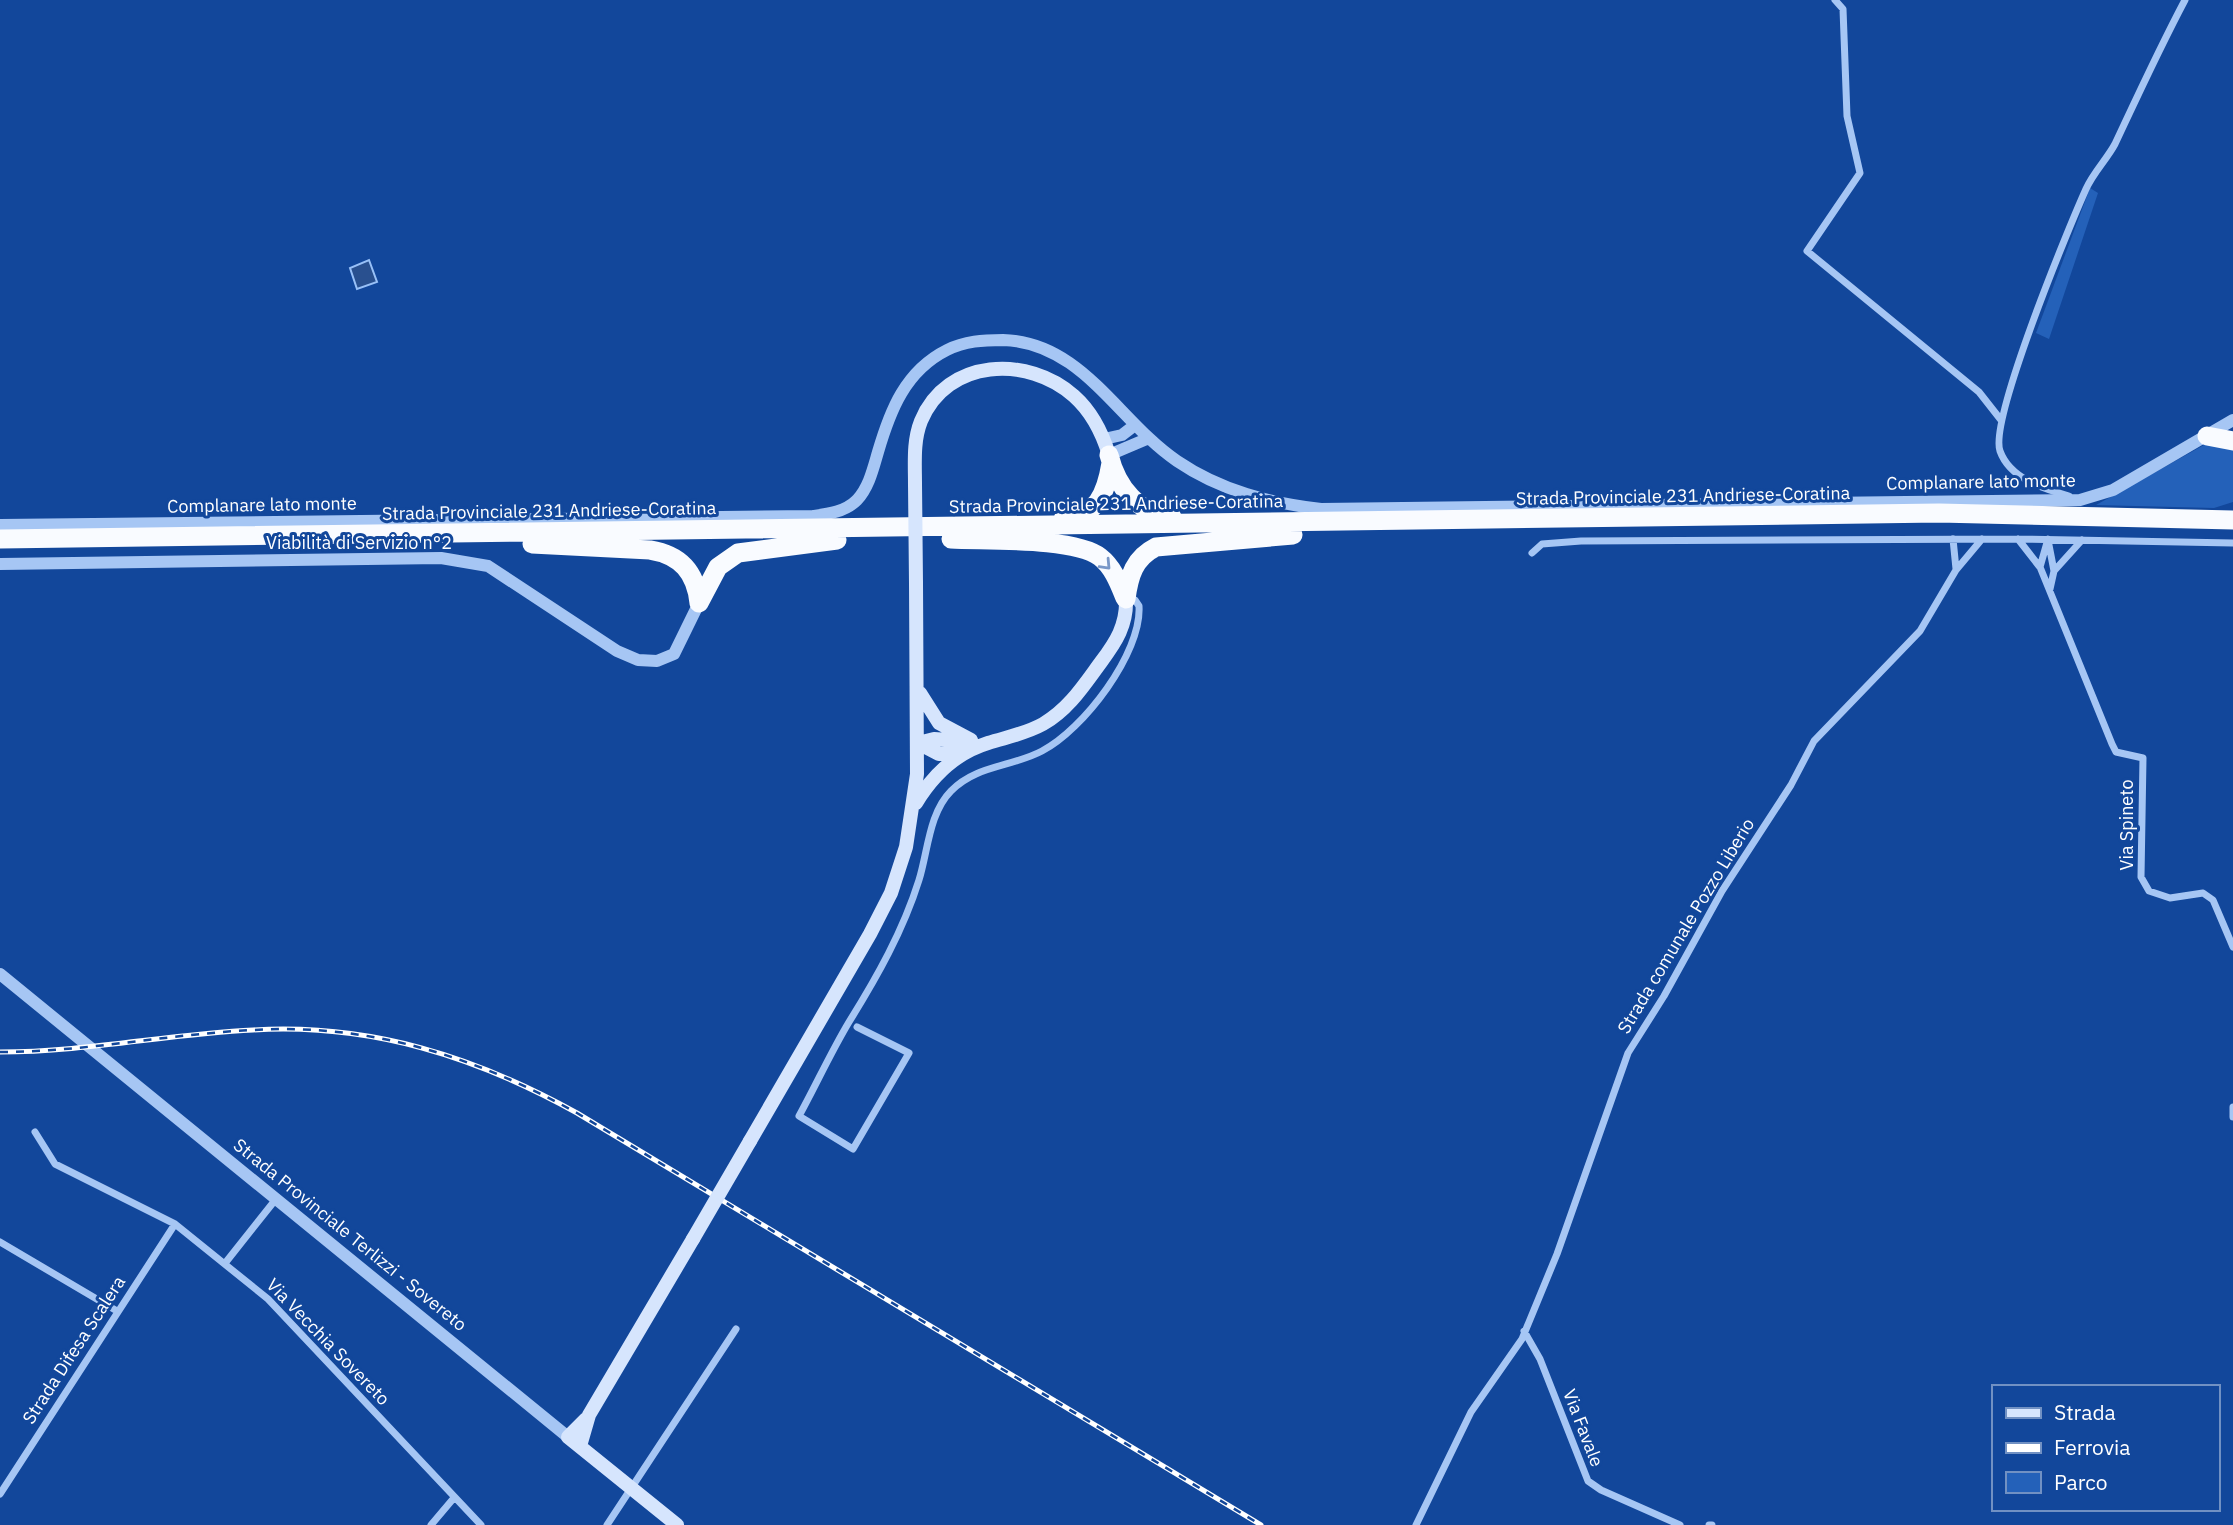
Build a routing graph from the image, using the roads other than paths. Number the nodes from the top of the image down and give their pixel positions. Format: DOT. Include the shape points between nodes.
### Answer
graph roads {
  1 [pos="1835,0"];
  2 [pos="2185,0"];
  3 [pos="2001,420"];
  4 [pos="2233,420"];
  5 [pos="1135,425"];
  6 [pos="2233,431"];
  7 [pos="2207,436"];
  8 [pos="1149,438"];
  9 [pos="2233,441"];
  10 [pos="1108,452"];
  11 [pos="2080,500"];
  12 [pos="2233,509"];
  13 [pos="2095,517"];
  14 [pos="2233,520"];
  15 [pos="0,525"];
  16 [pos="1303,528"];
  17 [pos="2233,532"];
  18 [pos="946,533"];
  19 [pos="0,539"];
  20 [pos="1953,539"];
  21 [pos="1982,539"];
  22 [pos="2018,539"];
  23 [pos="2048,539"];
  24 [pos="837,540"];
  25 [pos="2082,540"];
  26 [pos="2233,543"];
  27 [pos="529,544"];
  28 [pos="0,551"];
  29 [pos="1532,553"];
  30 [pos="0,564"];
  31 [pos="2040,566"];
  32 [pos="1956,570"];
  33 [pos="2053,571"];
  34 [pos="2050,590"];
  35 [pos="1126,599"];
  36 [pos="699,603"];
  37 [pos="918,690"];
  38 [pos="918,743"];
  39 [pos="969,746"];
  40 [pos="913,810"];
  41 [pos="2233,947"];
  42 [pos="0,974"];
  43 [pos="857,1027"];
  44 [pos="2233,1107"];
  45 [pos="2233,1117"];
  46 [pos="35,1132"];
  47 [pos="276,1199"];
  48 [pos="175,1224"];
  49 [pos="0,1242"];
  50 [pos="226,1262"];
  51 [pos="117,1311"];
  52 [pos="736,1329"];
  53 [pos="1524,1331"];
  54 [pos="574,1441"];
  55 [pos="632,1489"];
  56 [pos="0,1494"];
  57 [pos="453,1499"];
  58 [pos="431,1525"];
  59 [pos="481,1525"];
  60 [pos="607,1525"];
  61 [pos="677,1525"];
  62 [pos="1416,1525"];
  63 [pos="1681,1525"];
  1 -- 3 [label="street" via="1843,9 1847,116 1860,173 1807,251 1979,392"];
  2 -- 3 [label="street" via="2113,146 2087,186"];
  3 -- 11 [label="street" via="2000,450 2018,476"];
  4 -- 7 [label="street, Complanare lato monte"];
  5 -- 8 [label="street, Complanare lato monte"];
  5 -- 10 [label="street"];
  5 -- 15 [label="street, Complanare lato monte" via="1092,380 1053,352 1015,341 977,340 946,351 919,368 897,398 870,479 856,501 836,513"];
  6 -- 7 [label="street, Complanare lato monte"];
  7 -- 9 [label="highway"];
  7 -- 11 [label="street, Complanare lato monte" via="2113,490"];
  8 -- 10 [label="street"];
  8 -- 11 [label="street, Complanare lato monte" via="1222,486 1255,499 1321,509"];
  10 -- 16 [label="highway" via="1131,497 1159,516"];
  10 -- 18 [label="highway" via="1101,499 1083,515"];
  10 -- 37 [label="main road, bridge" via="1083,404 1049,379 1014,368 979,370 946,387 926,411 916,442"];
  12 -- 13 [label="highway"];
  13 -- 14 [label="highway, Strada Provinciale 231 Andriese-Coratina"];
  13 -- 16 [label="highway, Strada Provinciale 231 Andriese-Coratina" via="1938,513"];
  16 -- 17 [label="highway, Strada Provinciale 231 Andriese-Coratina" via="1938,525"];
  16 -- 18 [label="highway, Strada Provinciale 231 Andriese-Coratina"];
  16 -- 35 [label="highway" via="1156,547 1132,569"];
  18 -- 19 [label="highway, Strada Provinciale 231 Andriese-Coratina"];
  18 -- 24 [label="highway, Strada Provinciale 231 Andriese-Coratina"];
  18 -- 35 [label="highway, one-way" via="1078,547 1108,566"];
  20 -- 21 [label="street"];
  20 -- 29 [label="street" via="1553,542"];
  20 -- 32 [label="street"];
  21 -- 22 [label="street"];
  21 -- 32 [label="street, Strada comunale Pozzo Liberio"];
  22 -- 23 [label="street"];
  22 -- 31 [label="street"];
  23 -- 25 [label="street"];
  23 -- 31 [label="street"];
  23 -- 33 [label="street"];
  24 -- 27 [label="highway, Strada Provinciale 231 Andriese-Coratina"];
  24 -- 36 [label="highway" via="735,554 717,569"];
  25 -- 26 [label="street"];
  25 -- 33 [label="street"];
  27 -- 28 [label="highway, Strada Provinciale 231 Andriese-Coratina"];
  27 -- 36 [label="highway" via="667,554 691,573"];
  30 -- 36 [label="street, Viabilità di Servizio n°2" via="466,561 488,566 617,651 645,661 674,654"];
  31 -- 34 [label="street"];
  32 -- 53 [label="street, Strada comunale Pozzo Liberio" via="1920,631 1814,741 1628,1053 1557,1254"];
  33 -- 34 [label="street"];
  34 -- 41 [label="street, Via Spineto" via="2116,752 2143,758 2141,877 2150,891 2170,898 2203,893 2213,900"];
  35 -- 39 [label="main road" via="1117,640 1068,705 1036,728"];
  35 -- 43 [label="street" via="1139,606 1134,636 1077,726 1040,753 962,780 940,806 900,931 799,1116 853,1149 909,1053"];
  37 -- 38 [label="main road"];
  37 -- 39 [label="main road" via="936,720"];
  38 -- 39 [label="main road" via="934,739"];
  38 -- 40 [label="main road"];
  39 -- 40 [label="main road" via="934,776"];
  40 -- 54 [label="main road, bridge" via="891,893"];
  42 -- 47 [label="street, Strada Provinciale Terlizzi - Sovereto"];
  44 -- 45 [label="street"];
  46 -- 48 [label="street, Via Vecchia Sovereto" via="55,1164"];
  47 -- 50 [label="street"];
  47 -- 54 [label="street, Strada Provinciale Terlizzi - Sovereto"];
  48 -- 50 [label="street, Via Vecchia Sovereto"];
  48 -- 51 [label="street, Strada Difesa Scalera"];
  49 -- 51 [label="street"];
  50 -- 57 [label="street, Via Vecchia Sovereto" via="309,1340"];
  51 -- 56 [label="street, Strada Difesa Scalera"];
  52 -- 55 [label="street"];
  53 -- 62 [label="street, Strada comunale Pozzo Liberio" via="1471,1412"];
  53 -- 63 [label="street, Via Favale" via="1540,1359 1588,1481"];
  54 -- 55 [label="main road, Strada Provinciale Terlizzi - Sovereto"];
  55 -- 60 [label="street"];
  55 -- 61 [label="main road, Strada Provinciale Terlizzi - Sovereto"];
  57 -- 58 [label="street"];
  57 -- 59 [label="street, Via Vecchia Sovereto"];
}
